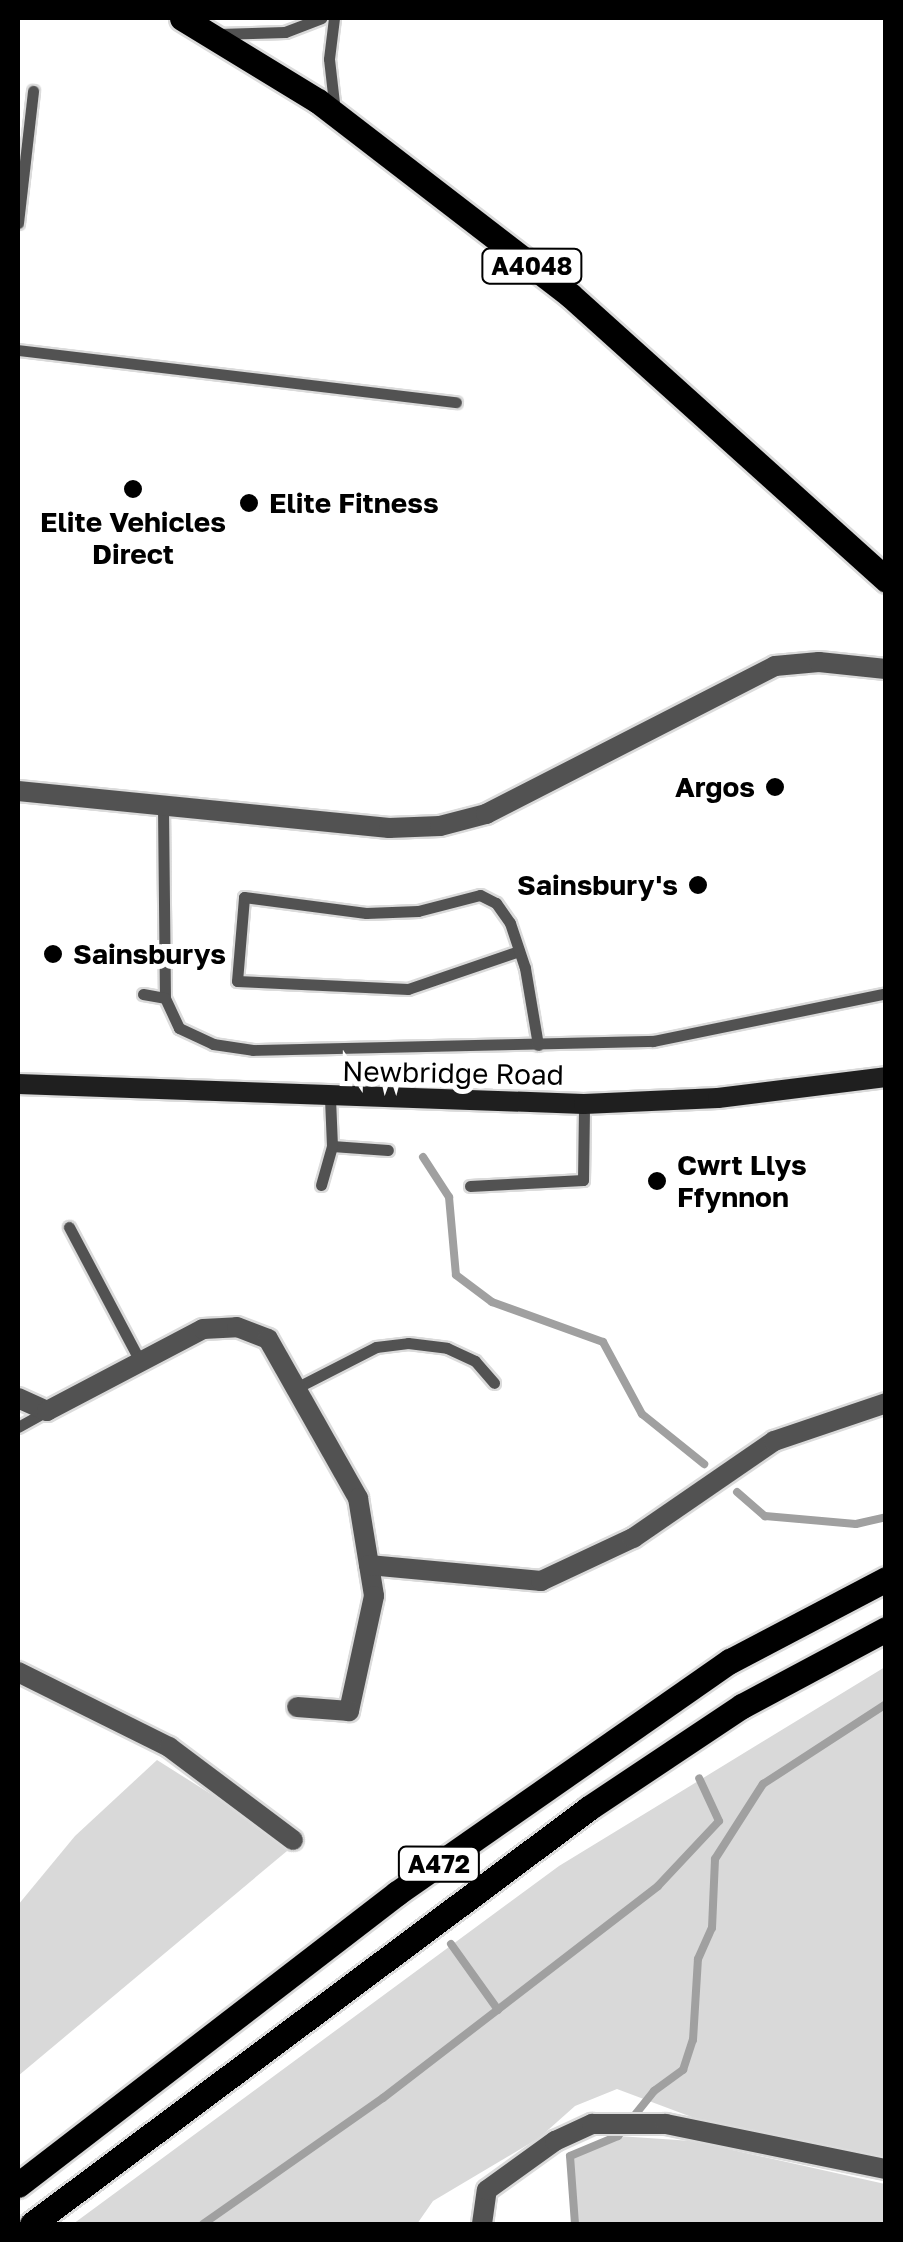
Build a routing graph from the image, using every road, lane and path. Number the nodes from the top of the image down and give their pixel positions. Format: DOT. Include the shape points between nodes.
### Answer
graph roads {
  1 [pos="182,18"];
  2 [pos="321,18"];
  3 [pos="334,18"];
  4 [pos="210,34"];
  5 [pos="33,92"];
  6 [pos="336,114"];
  7 [pos="18,223"];
  8 [pos="18,350"];
  9 [pos="456,402"];
  10 [pos="886,580"];
  11 [pos="886,668"];
  12 [pos="18,791"];
  13 [pos="163,808"];
  14 [pos="519,951"];
  15 [pos="886,992"];
  16 [pos="143,994"];
  17 [pos="165,998"];
  18 [pos="538,1045"];
  19 [pos="886,1078"];
  20 [pos="18,1084"];
  21 [pos="330,1098"];
  22 [pos="584,1104"];
  23 [pos="332,1146"];
  24 [pos="388,1150"];
  25 [pos="321,1185"];
  26 [pos="470,1186"];
  27 [pos="69,1227"];
  28 [pos="140,1361"];
  29 [pos="494,1383"];
  30 [pos="296,1388"];
  31 [pos="18,1398"];
  32 [pos="886,1403"];
  33 [pos="47,1411"];
  34 [pos="18,1427"];
  35 [pos="369,1565"];
  36 [pos="886,1579"];
  37 [pos="886,1629"];
  38 [pos="18,1672"];
  39 [pos="297,1707"];
  40 [pos="293,1840"];
  41 [pos="886,2169"];
  42 [pos="18,2184"];
  43 [pos="32,2224"];
  44 [pos="482,2224"];
  1 -- 4 [label="main road, A4048"];
  2 -- 4 [label="lane" via="262,35"];
  3 -- 6 [label="lane" via="329,59"];
  4 -- 6 [label="main road, A4048"];
  5 -- 7 [label="lane"];
  6 -- 10 [label="main road, A4048" via="570,296"];
  8 -- 9 [label="lane"];
  11 -- 13 [label="street" via="775,666 486,814 440,826 389,828"];
  12 -- 13 [label="street"];
  13 -- 17 [label="lane"];
  14 -- 14 [label="lane" via="496,902 480,895 418,911 366,913 244,897 237,981 408,989"];
  14 -- 18 [label="lane"];
  15 -- 18 [label="lane" via="653,1040"];
  16 -- 17 [label="lane"];
  17 -- 18 [label="lane" via="179,1028 213,1044 252,1050"];
  19 -- 22 [label="main road, Newbridge Road" via="718,1098"];
  20 -- 21 [label="main road, Newbridge Road"];
  21 -- 22 [label="main road, Newbridge Road"];
  21 -- 23 [label="lane"];
  22 -- 26 [label="lane" via="583,1180"];
  23 -- 24 [label="lane"];
  23 -- 25 [label="lane"];
  27 -- 28 [label="lane"];
  28 -- 30 [label="street" via="203,1328 237,1327 268,1340"];
  28 -- 33 [label="street"];
  29 -- 30 [label="lane" via="461,1354 408,1344 376,1347"];
  30 -- 35 [label="street" via="358,1498"];
  31 -- 33 [label="street"];
  32 -- 35 [label="street" via="774,1441 633,1538 541,1581"];
  33 -- 34 [label="lane"];
  35 -- 39 [label="street" via="374,1596 349,1711"];
  36 -- 42 [label="main road, A472" via="730,1662 396,1894"];
  37 -- 43 [label="main road, A472" via="742,1706 589,1808"];
  38 -- 40 [label="street" via="169,1747"];
  41 -- 44 [label="street" via="666,2124 592,2124 555,2141 487,2190"];
}
